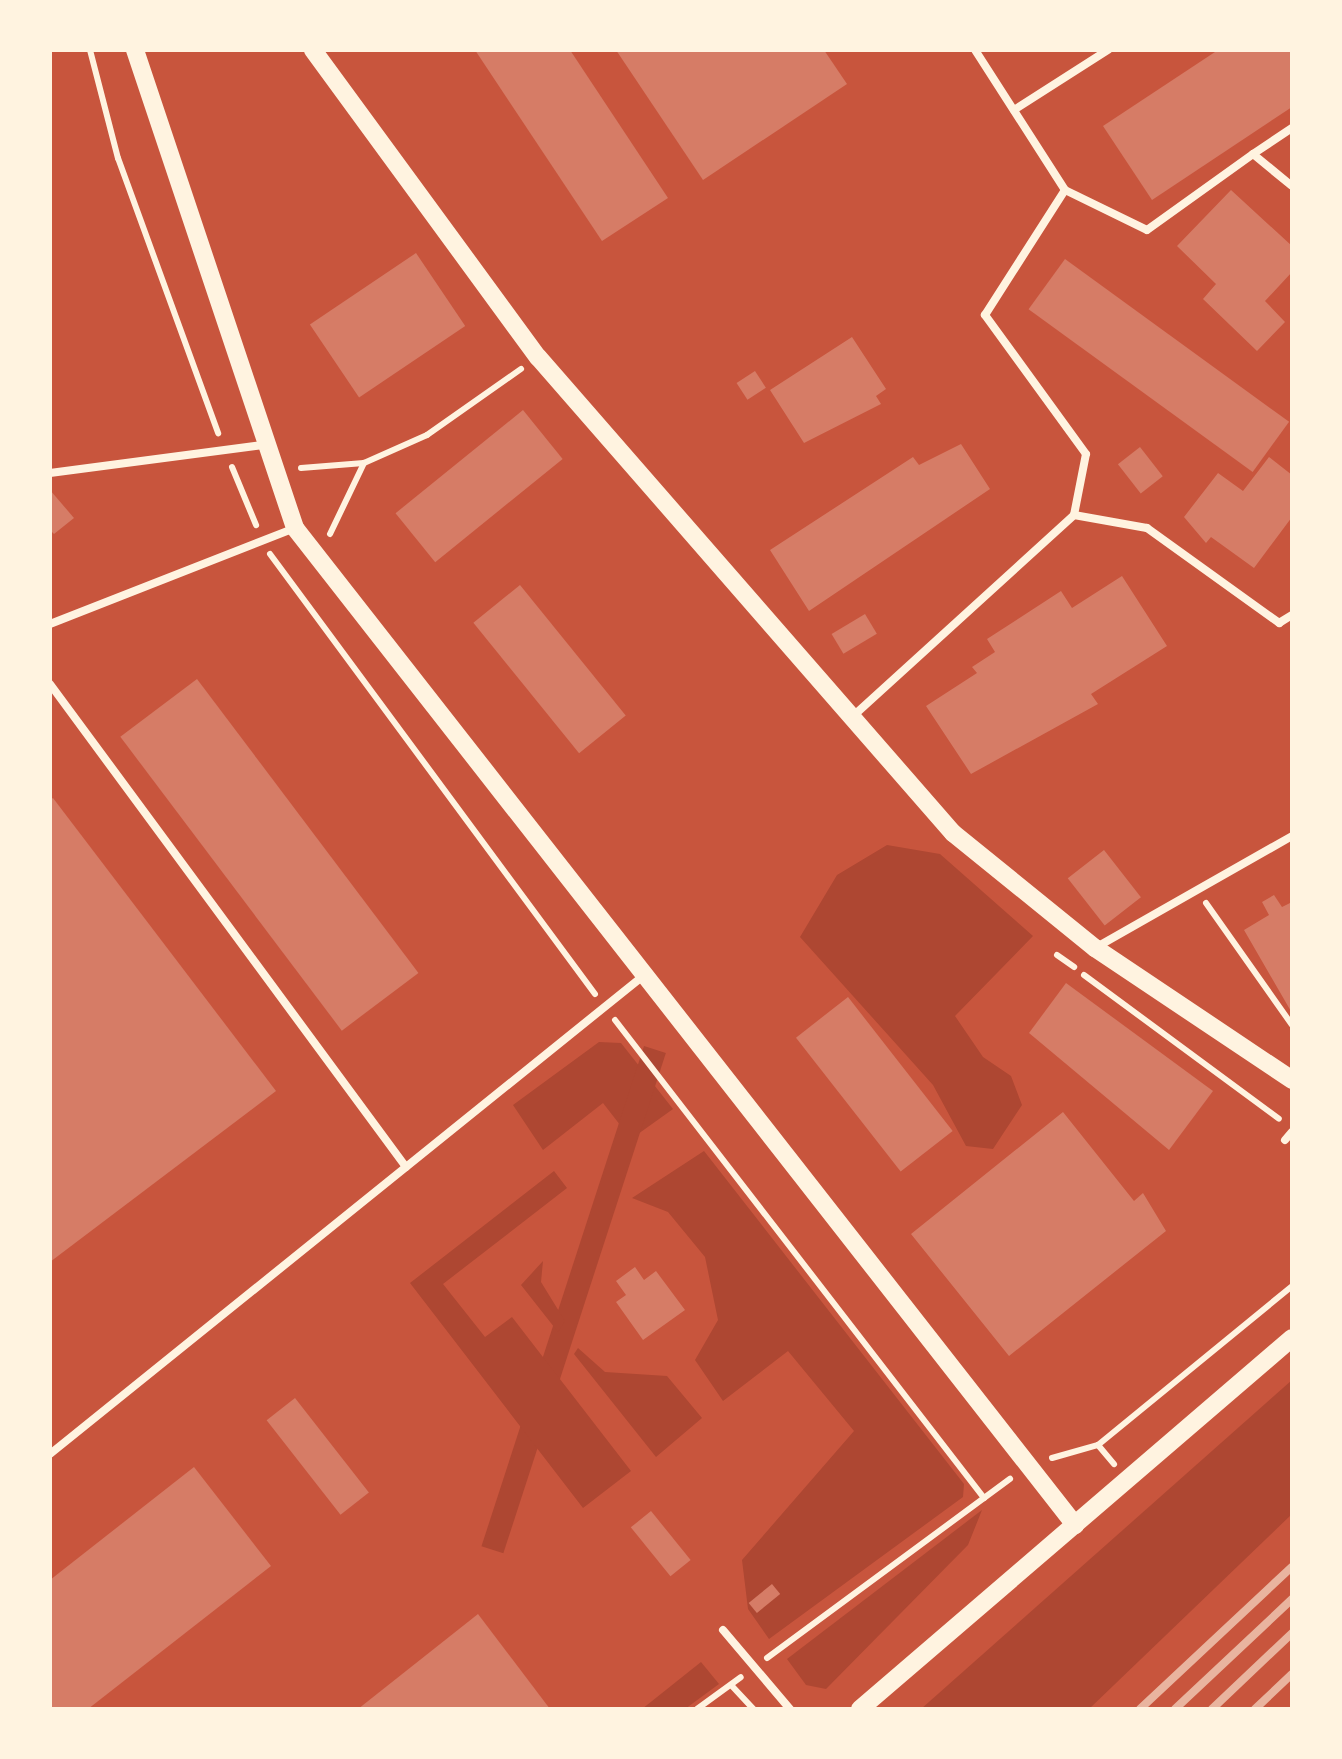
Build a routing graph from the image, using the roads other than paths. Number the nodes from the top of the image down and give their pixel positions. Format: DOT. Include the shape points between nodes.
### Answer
graph roads {
  1 [pos="135,50"];
  2 [pos="313,50"];
  3 [pos="975,50"];
  4 [pos="1108,50"];
  5 [pos="1014,110"];
  6 [pos="1292,128"];
  7 [pos="1254,154"];
  8 [pos="1292,186"];
  9 [pos="1065,190"];
  10 [pos="263,445"];
  11 [pos="50,472"];
  12 [pos="1074,515"];
  13 [pos="295,528"];
  14 [pos="1292,614"];
  15 [pos="50,624"];
  16 [pos="50,684"];
  17 [pos="848,722"];
  18 [pos="1292,836"];
  19 [pos="1095,948"];
  20 [pos="644,976"];
  21 [pos="1292,1080"];
  22 [pos="406,1167"];
  23 [pos="1292,1338"];
  24 [pos="50,1454"];
  25 [pos="1075,1524"];
  26 [pos="723,1630"];
  27 [pos="790,1709"];
  28 [pos="860,1709"];
  1 -- 10 [label="street"];
  2 -- 17 [label="street" via="538,357"];
  3 -- 5 [label="lane"];
  4 -- 5 [label="lane"];
  5 -- 9 [label="lane"];
  6 -- 7 [label="lane"];
  7 -- 8 [label="lane"];
  7 -- 9 [label="lane" via="1147,230"];
  9 -- 12 [label="lane" via="985,315 1086,454"];
  10 -- 11 [label="lane"];
  10 -- 13 [label="street"];
  12 -- 14 [label="lane" via="1147,528 1279,624"];
  12 -- 17 [label="lane"];
  13 -- 15 [label="lane"];
  13 -- 20 [label="street"];
  16 -- 22 [label="lane"];
  17 -- 19 [label="street" via="953,833"];
  18 -- 19 [label="lane"];
  19 -- 21 [label="street"];
  20 -- 22 [label="lane"];
  20 -- 25 [label="street"];
  22 -- 24 [label="lane"];
  23 -- 25 [label="street"];
  25 -- 28 [label="street"];
  26 -- 27 [label="lane"];
}
